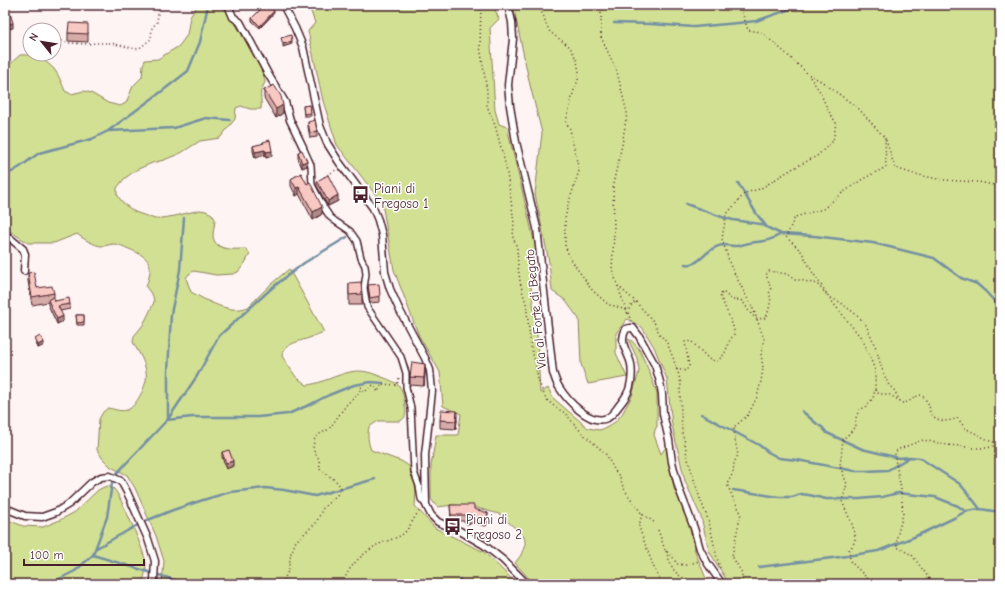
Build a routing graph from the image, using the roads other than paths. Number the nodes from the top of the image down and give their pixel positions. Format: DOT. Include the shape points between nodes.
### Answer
graph roads {
  1 [pos="228,5"];
  2 [pos="283,5"];
  3 [pos="508,5"];
  4 [pos="303,147"];
  5 [pos="5,234"];
  6 [pos="24,271"];
  7 [pos="426,505"];
  8 [pos="5,508"];
  9 [pos="152,584"];
  10 [pos="527,584"];
  11 [pos="722,584"];
  1 -- 4 [label="street" via="285,102 290,120"];
  2 -- 7 [label="street" via="303,47 320,126 338,162 373,208 382,235 385,272 390,289 430,370 432,391 425,455"];
  3 -- 11 [label="street, Via al Forte di Begato" via="513,39 508,85 510,106 537,228 553,373 569,401 584,414 596,420 607,418 614,413 630,387 631,364 623,338 626,329 633,328 655,365 660,382 672,462 686,509 700,549"];
  4 -- 7 [label="street" via="311,165 312,185 324,208 330,217 350,231 356,241 365,266 364,288 367,307 401,357 406,373 410,408 414,472 421,499"];
  5 -- 6 [label="street" via="26,254"];
  7 -- 10 [label="street" via="430,515 438,522 484,545"];
  8 -- 9 [label="street" via="25,516 42,517 69,504 101,477 110,476 121,481 153,554 155,562"];
}
